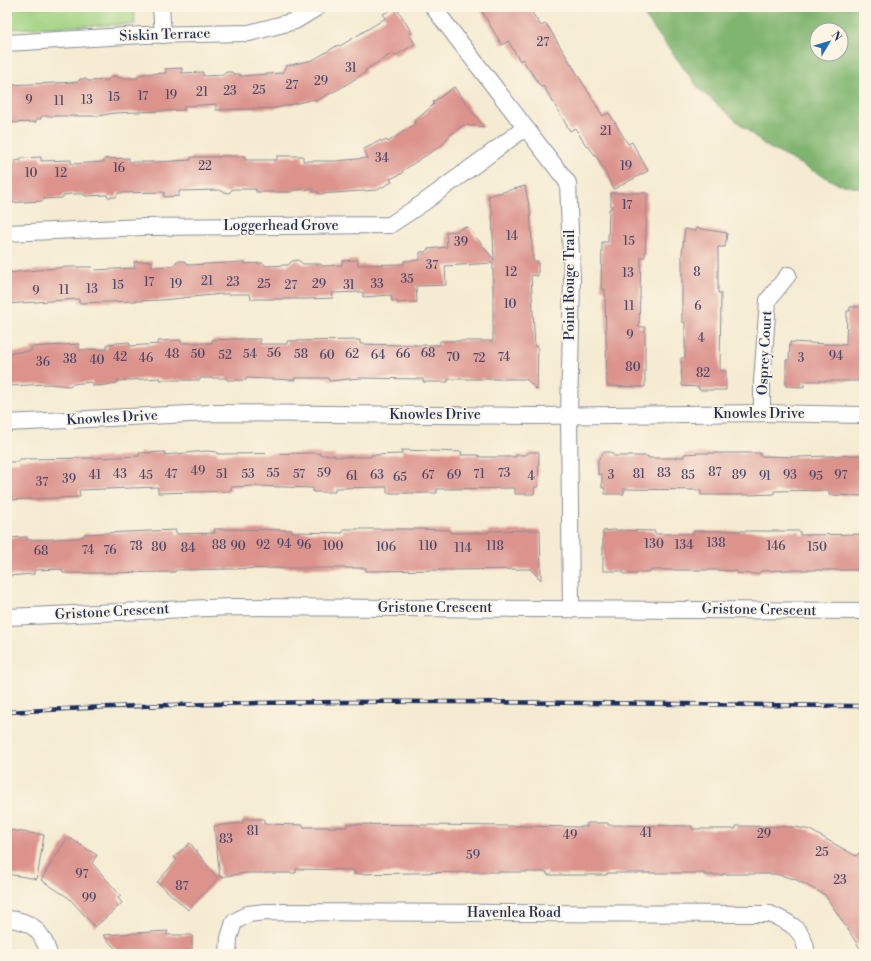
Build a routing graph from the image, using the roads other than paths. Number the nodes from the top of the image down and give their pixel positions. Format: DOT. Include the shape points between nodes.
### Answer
graph roads {
  1 [pos="161,7"];
  2 [pos="318,7"];
  3 [pos="433,7"];
  4 [pos="163,35"];
  5 [pos="7,43"];
  6 [pos="524,128"];
  7 [pos="7,234"];
  8 [pos="788,275"];
  9 [pos="762,413"];
  10 [pos="568,415"];
  11 [pos="864,415"];
  12 [pos="7,423"];
  13 [pos="572,608"];
  14 [pos="864,611"];
  15 [pos="7,617"];
  16 [pos="7,919"];
  17 [pos="49,954"];
  18 [pos="228,954"];
  19 [pos="807,954"];
  1 -- 4 [label="street"];
  2 -- 4 [label="street, Siskin Terrace" via="295,21 249,33"];
  3 -- 6 [label="street, Point Rouge Trail"];
  4 -- 5 [label="street, Siskin Terrace"];
  6 -- 7 [label="street, Loggerhead Grove" via="390,225 144,227"];
  6 -- 10 [label="street, Point Rouge Trail" via="568,183 572,279"];
  8 -- 9 [label="street, Osprey Court" via="768,300"];
  9 -- 10 [label="street, Knowles Drive"];
  9 -- 11 [label="street, Knowles Drive"];
  10 -- 12 [label="street, Knowles Drive" via="210,414"];
  10 -- 13 [label="street, Point Rouge Trail"];
  13 -- 14 [label="street, Gristone Crescent"];
  13 -- 15 [label="street, Gristone Crescent" via="232,607"];
  16 -- 17 [label="street" via="28,922 45,940"];
  18 -- 19 [label="street, Havenlea Road" via="234,922 248,914 265,912 770,914 787,922 801,933"];
}
